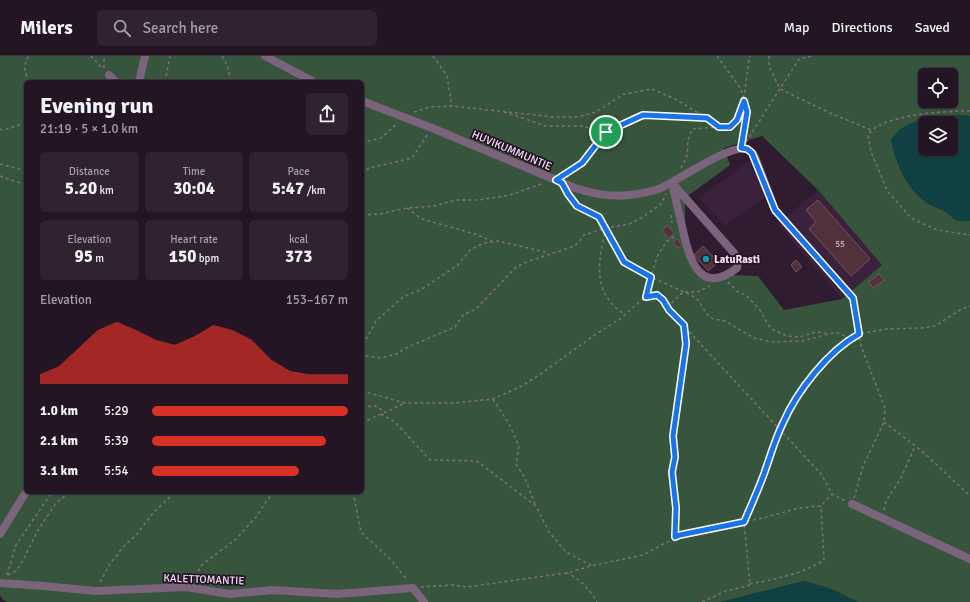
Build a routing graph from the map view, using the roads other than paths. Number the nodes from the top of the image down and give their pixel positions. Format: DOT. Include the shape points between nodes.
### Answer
graph roads {
  1 [pos="145,56"];
  2 [pos="265,56"];
  3 [pos="106,72"];
  4 [pos="114,80"];
  5 [pos="139,80"];
  6 [pos="310,80"];
  7 [pos="364,102"];
  8 [pos="672,183"];
  9 [pos="775,210"];
  10 [pos="25,494"];
  11 [pos="852,504"];
  12 [pos="0,534"];
  13 [pos="970,559"];
  14 [pos="0,583"];
  15 [pos="424,602"];
  1 -- 5 [label="street"];
  2 -- 6 [label="street"];
  3 -- 4 [label="street"];
  7 -- 8 [label="street, HUVIKUMMUNTIE" via="591,194 610,197 647,193"];
  8 -- 8 [label="street" via="691,261 708,277 716,278 730,273 737,268 738,260 734,253"];
  8 -- 9 [label="street, HUVIKUMMUNTIE" via="727,152 747,149 752,153"];
  10 -- 12 [label="street"];
  11 -- 13 [label="street"];
  14 -- 15 [label="street, KALETTOMANTIE" via="96,591 186,587 230,594 272,590 337,594 413,588"];
}
